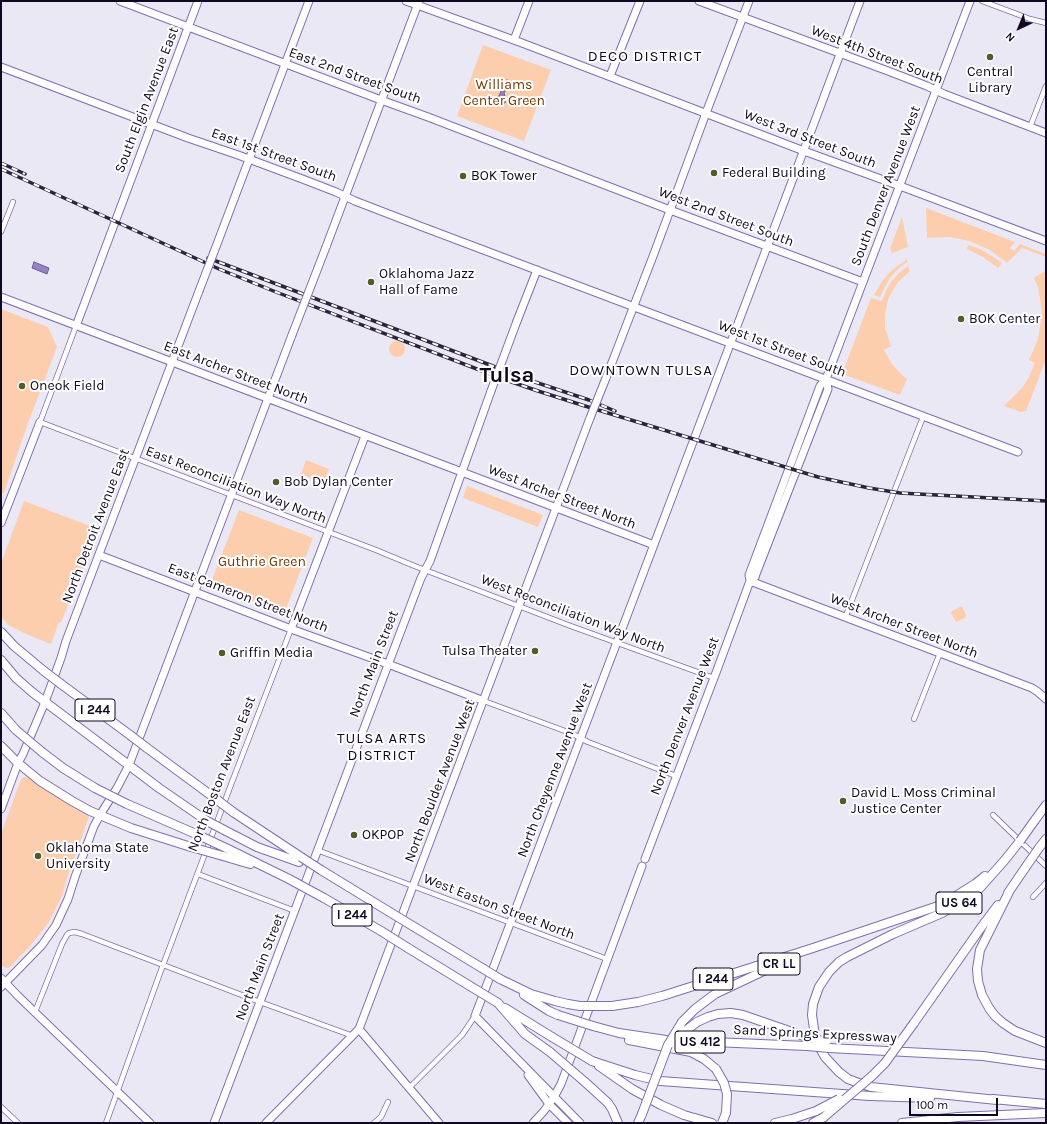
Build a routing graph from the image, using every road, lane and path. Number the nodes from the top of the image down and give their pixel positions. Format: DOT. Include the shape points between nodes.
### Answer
graph roads {
  1 [pos="120,1"];
  2 [pos="198,1"];
  3 [pos="309,1"];
  4 [pos="406,1"];
  5 [pos="529,1"];
  6 [pos="640,1"];
  7 [pos="700,1"];
  8 [pos="750,1"];
  9 [pos="860,1"];
  10 [pos="970,1"];
  11 [pos="982,1"];
  12 [pos="418,3"];
  13 [pos="743,18"];
  14 [pos="1046,23"];
  15 [pos="189,27"];
  16 [pos="514,40"];
  17 [pos="840,54"];
  18 [pos="285,64"];
  19 [pos="1,67"];
  20 [pos="610,76"];
  21 [pos="1046,86"];
  22 [pos="936,90"];
  23 [pos="382,100"];
  24 [pos="706,113"];
  25 [pos="152,124"];
  26 [pos="1030,127"];
  27 [pos="1046,133"];
  28 [pos="804,151"];
  29 [pos="249,159"];
  30 [pos="580,175"];
  31 [pos="900,186"];
  32 [pos="345,196"];
  33 [pos="13,202"];
  34 [pos="670,210"];
  35 [pos="1,232"];
  36 [pos="1046,241"];
  37 [pos="767,246"];
  38 [pos="537,270"];
  39 [pos="864,282"];
  40 [pos="1,297"];
  41 [pos="634,306"];
  42 [pos="76,326"];
  43 [pos="730,343"];
  44 [pos="172,362"];
  45 [pos="826,379"];
  46 [pos="268,399"];
  47 [pos="810,413"];
  48 [pos="817,416"];
  49 [pos="923,417"];
  50 [pos="40,422"];
  51 [pos="365,436"];
  52 [pos="1018,452"];
  53 [pos="136,458"];
  54 [pos="462,473"];
  55 [pos="232,495"];
  56 [pos="557,508"];
  57 [pos="1,523"];
  58 [pos="328,532"];
  59 [pos="654,545"];
  60 [pos="99,555"];
  61 [pos="425,570"];
  62 [pos="750,581"];
  63 [pos="195,592"];
  64 [pos="520,606"];
  65 [pos="845,618"];
  66 [pos="291,628"];
  67 [pos="1,632"];
  68 [pos="617,643"];
  69 [pos="940,653"];
  70 [pos="1,660"];
  71 [pos="388,664"];
  72 [pos="714,678"];
  73 [pos="1046,699"];
  74 [pos="484,701"];
  75 [pos="45,702"];
  76 [pos="1,714"];
  77 [pos="914,719"];
  78 [pos="580,738"];
  79 [pos="1,746"];
  80 [pos="18,763"];
  81 [pos="129,765"];
  82 [pos="676,776"];
  83 [pos="1046,804"];
  84 [pos="1,809"];
  85 [pos="100,815"];
  86 [pos="993,815"];
  87 [pos="1046,839"];
  88 [pos="317,850"];
  89 [pos="224,852"];
  90 [pos="300,860"];
  91 [pos="1004,861"];
  92 [pos="1046,866"];
  93 [pos="198,874"];
  94 [pos="1046,883"];
  95 [pos="414,886"];
  96 [pos="1010,890"];
  97 [pos="1033,897"];
  98 [pos="295,911"];
  99 [pos="510,923"];
  100 [pos="814,948"];
  101 [pos="607,959"];
  102 [pos="163,965"];
  103 [pos="500,979"];
  104 [pos="3,982"];
  105 [pos="260,1002"];
  106 [pos="498,1003"];
  107 [pos="35,1012"];
  108 [pos="475,1016"];
  109 [pos="593,1026"];
  110 [pos="359,1029"];
  111 [pos="353,1036"];
  112 [pos="1046,1043"];
  113 [pos="827,1045"];
  114 [pos="517,1059"];
  115 [pos="592,1061"];
  116 [pos="663,1061"];
  117 [pos="1046,1065"];
  118 [pos="872,1076"];
  119 [pos="409,1088"];
  120 [pos="117,1090"];
  121 [pos="554,1096"];
  122 [pos="997,1100"];
  123 [pos="388,1102"];
  124 [pos="549,1104"];
  125 [pos="1046,1104"];
  126 [pos="1,1107"];
  127 [pos="1046,1112"];
  128 [pos="18,1123"];
  129 [pos="106,1123"];
  130 [pos="150,1123"];
  131 [pos="214,1123"];
  132 [pos="266,1123"];
  133 [pos="374,1123"];
  134 [pos="439,1123"];
  135 [pos="533,1123"];
  136 [pos="568,1123"];
  137 [pos="580,1123"];
  138 [pos="618,1123"];
  139 [pos="638,1123"];
  140 [pos="712,1123"];
  141 [pos="722,1123"];
  142 [pos="775,1123"];
  143 [pos="813,1123"];
  144 [pos="902,1123"];
  1 -- 15 [label="main road, East 2nd Street South"];
  2 -- 15 [label="main road, South Elgin Avenue East"];
  3 -- 18 [label="main road, North Detroit Avenue East"];
  4 -- 12 [label="main road, West 3rd Street South"];
  5 -- 16 [label="main road"];
  6 -- 20 [label="main road"];
  7 -- 13 [label="main road, West 4th Street South"];
  8 -- 13 [label="main road, North Boulder Avenue West"];
  9 -- 17 [label="main road, North Cheyenne Avenue West"];
  10 -- 22 [label="main road, South Denver Avenue West"];
  11 -- 14 [label="street"];
  12 -- 16 [label="main road, West 3rd Street South"];
  12 -- 23 [label="main road"];
  13 -- 17 [label="main road, West 4th Street South"];
  13 -- 24 [label="main road, North Boulder Avenue West"];
  15 -- 18 [label="main road, East 2nd Street South"];
  15 -- 25 [label="main road, South Elgin Avenue East"];
  16 -- 20 [label="main road, West 3rd Street South"];
  17 -- 22 [label="main road, West 4th Street South"];
  17 -- 28 [label="main road, North Cheyenne Avenue West"];
  18 -- 23 [label="main road, East 2nd Street South"];
  18 -- 29 [label="main road, North Detroit Avenue East"];
  19 -- 25 [label="main road, East 1st Street South"];
  20 -- 24 [label="main road, West 3rd Street South"];
  21 -- 26 [label="street"];
  22 -- 26 [label="main road, West 4th Street South"];
  22 -- 31 [label="main road, South Denver Avenue West"];
  23 -- 30 [label="main road, East 2nd Street South"];
  23 -- 32 [label="main road"];
  24 -- 28 [label="main road, West 3rd Street South"];
  24 -- 34 [label="main road, North Boulder Avenue West"];
  25 -- 29 [label="main road, East 1st Street South"];
  25 -- 42 [label="main road, South Elgin Avenue East"];
  26 -- 27 [label="main road, West 4th Street South"];
  28 -- 31 [label="main road, West 3rd Street South"];
  28 -- 37 [label="main road, North Cheyenne Avenue West"];
  29 -- 32 [label="main road, East 1st Street South"];
  29 -- 44 [label="main road, North Detroit Avenue East, bridge"];
  30 -- 34 [label="main road, West 2nd Street South"];
  31 -- 36 [label="main road, West 3rd Street South"];
  31 -- 39 [label="main road, South Denver Avenue West"];
  32 -- 38 [label="main road, East 1st Street South"];
  32 -- 46 [label="main road, bridge"];
  33 -- 35 [label="street"];
  34 -- 37 [label="main road, West 2nd Street South"];
  34 -- 41 [label="main road, North Boulder Avenue West"];
  37 -- 39 [label="main road, West 2nd Street South"];
  37 -- 43 [label="main road, North Cheyenne Avenue West"];
  38 -- 41 [label="main road, West 1st Street South"];
  38 -- 54 [label="main road, North Main Street, bridge"];
  39 -- 45 [label="main road, South Denver Avenue West"];
  40 -- 42 [label="main road, East Archer Street North"];
  41 -- 43 [label="main road, West 1st Street South"];
  41 -- 56 [label="main road, North Boulder Avenue West, bridge"];
  42 -- 44 [label="main road, East Archer Street North"];
  42 -- 50 [label="street"];
  43 -- 45 [label="main road, West 1st Street South"];
  43 -- 59 [label="main road, North Cheyenne Avenue West"];
  44 -- 46 [label="main road, East Archer Street North"];
  44 -- 53 [label="main road, North Detroit Avenue East"];
  45 -- 47 [label="main road, South Denver Avenue West" via="820,386"];
  45 -- 48 [label="main road, South Denver Avenue West" via="828,389"];
  45 -- 49 [label="main road, West 1st Street South"];
  46 -- 51 [label="main road, East Archer Street North"];
  46 -- 55 [label="main road"];
  47 -- 62 [label="main road, North Denver Avenue West" via="749,575"];
  48 -- 62 [label="main road, North Denver Avenue West" via="755,577"];
  49 -- 52 [label="main road, West 1st Street South"];
  49 -- 65 [label="street"];
  50 -- 53 [label="street, East Reconciliation Way North"];
  50 -- 57 [label="main road"];
  51 -- 54 [label="main road, East Archer Street North"];
  51 -- 58 [label="main road, North Boston Avenue East"];
  53 -- 55 [label="street, East Reconciliation Way North"];
  53 -- 60 [label="main road, North Detroit Avenue East"];
  54 -- 56 [label="main road, West Archer Street North"];
  54 -- 61 [label="main road, North Main Street"];
  55 -- 58 [label="street, East Reconciliation Way North"];
  55 -- 63 [label="main road"];
  56 -- 59 [label="main road, West Archer Street North"];
  56 -- 64 [label="main road, North Boulder Avenue West"];
  58 -- 61 [label="street, East Reconciliation Way North"];
  58 -- 66 [label="main road, North Boston Avenue East"];
  59 -- 68 [label="main road, North Cheyenne Avenue West"];
  60 -- 63 [label="main road, East Cameron Street North"];
  60 -- 75 [label="main road, North Detroit Avenue East"];
  61 -- 64 [label="street, West Reconciliation Way North"];
  61 -- 71 [label="main road, North Main Street"];
  62 -- 65 [label="main road, West Archer Street North"];
  62 -- 72 [label="main road, North Denver Avenue West"];
  63 -- 66 [label="main road, East Cameron Street North"];
  63 -- 81 [label="main road"];
  64 -- 68 [label="street, West Reconciliation Way North"];
  64 -- 74 [label="main road, North Boulder Avenue West"];
  65 -- 69 [label="main road, West Archer Street North"];
  66 -- 71 [label="main road, East Cameron Street North"];
  66 -- 93 [label="street, North Boston Avenue East"];
  67 -- 90 [label="highway, I 244, bridge" via="14,646 61,684"];
  68 -- 72 [label="street, West Reconciliation Way North"];
  68 -- 78 [label="main road, North Cheyenne Avenue West"];
  69 -- 73 [label="main road, West Archer Street North" via="1032,688"];
  69 -- 77 [label="street"];
  70 -- 75 [label="highway" via="16,678"];
  71 -- 74 [label="main road, East Cameron Street North"];
  71 -- 88 [label="main road, North Main Street"];
  72 -- 82 [label="main road, North Denver Avenue West"];
  74 -- 78 [label="street"];
  74 -- 95 [label="main road, North Boulder Avenue West"];
  75 -- 80 [label="main road, North Detroit Avenue East"];
  75 -- 81 [label="highway"];
  76 -- 89 [label="highway, I 244, bridge" via="42,752 95,788 196,834"];
  78 -- 82 [label="street"];
  78 -- 99 [label="main road, North Cheyenne Avenue West"];
  79 -- 80 [label="highway"];
  80 -- 84 [label="main road, North Detroit Avenue East"];
  80 -- 85 [label="highway" via="54,790"];
  81 -- 85 [label="main road"];
  81 -- 90 [label="highway, bridge" via="207,821 257,847"];
  82 -- 101 [label="main road, North Denver Avenue West"];
  83 -- 91 [label="highway, I 244, bridge"];
  85 -- 89 [label="highway, bridge" via="149,834"];
  85 -- 104 [label="main road" via="56,925 42,944"];
  86 -- 92 [label="street"];
  87 -- 96 [label="highway, bridge"];
  88 -- 95 [label="street, West Easton Street North"];
  88 -- 98 [label="main road, North Main Street"];
  89 -- 106 [label="highway, I 244, bridge" via="276,872 324,898"];
  90 -- 103 [label="highway, I 244, bridge" via="321,870"];
  91 -- 100 [label="highway, I 244" via="975,884 938,906"];
  91 -- 122 [label="highway, US 64" via="979,889 961,902 839,962 819,987 812,1015 817,1043 824,1057 848,1079 871,1087"];
  93 -- 98 [label="street"];
  93 -- 102 [label="street, North Boston Avenue East"];
  94 -- 97 [label="street"];
  95 -- 99 [label="street, West Easton Street North"];
  95 -- 110 [label="main road, North Boulder Avenue West"];
  96 -- 112 [label="highway, US 64" via="980,950 978,981 982,995 992,1012 1003,1023 1015,1031"];
  96 -- 118 [label="highway, bridge" via="914,1023"];
  98 -- 105 [label="main road, North Main Street"];
  99 -- 101 [label="street, West Easton Street North"];
  99 -- 108 [label="main road, North Cheyenne Avenue West"];
  100 -- 103 [label="highway, I 244, bridge" via="650,999 612,1006 580,1006 555,1001 531,994"];
  100 -- 116 [label="highway, CR LL, bridge" via="715,994 682,1022 668,1045"];
  101 -- 121 [label="main road, North Denver Avenue West" via="561,1084"];
  102 -- 105 [label="street"];
  102 -- 107 [label="street" via="82,934 69,933 62,944"];
  102 -- 120 [label="street, North Boston Avenue East"];
  103 -- 109 [label="highway, Sand Springs Expressway / US 412, bridge" via="549,1011"];
  104 -- 107 [label="main road"];
  105 -- 111 [label="street"];
  105 -- 131 [label="main road, North Main Street"];
  106 -- 115 [label="highway, I 244, bridge"];
  106 -- 138 [label="highway, bridge" via="525,1034 550,1052 608,1103"];
  107 -- 120 [label="main road"];
  108 -- 114 [label="main road"];
  108 -- 119 [label="street, North Cheyenne Avenue West" via="462,1035"];
  109 -- 113 [label="highway, Sand Springs Expressway / US 412, bridge" via="666,1040"];
  109 -- 141 [label="highway, bridge" via="623,1038 691,1052 704,1059 716,1069 727,1094 726,1113"];
  110 -- 111 [label="main road, North Boulder Avenue West"];
  110 -- 119 [label="main road"];
  111 -- 132 [label="main road, North Boulder Avenue West"];
  113 -- 116 [label="highway, bridge" via="744,1015 718,1014 685,1030"];
  113 -- 117 [label="highway, Sand Springs Expressway / US 412" via="983,1056"];
  114 -- 121 [label="main road"];
  114 -- 124 [label="main road"];
  115 -- 122 [label="highway" via="660,1081 870,1096"];
  115 -- 140 [label="highway, I 244" via="632,1089 661,1105"];
  116 -- 139 [label="highway, CR LL, bridge"];
  118 -- 142 [label="highway, bridge" via="838,1100 816,1111"];
  118 -- 143 [label="highway, bridge" via="824,1117"];
  119 -- 134 [label="main road"];
  120 -- 129 [label="street, North Boston Avenue East"];
  120 -- 130 [label="main road"];
  121 -- 124 [label="main road, North Denver Avenue West"];
  121 -- 137 [label="main road"];
  122 -- 125 [label="highway, US 64"];
  123 -- 133 [label="street" via="381,1117"];
  124 -- 135 [label="main road, North Denver Avenue West"];
  124 -- 136 [label="main road"];
  126 -- 128 [label="street"];
  127 -- 144 [label="highway"];
}
